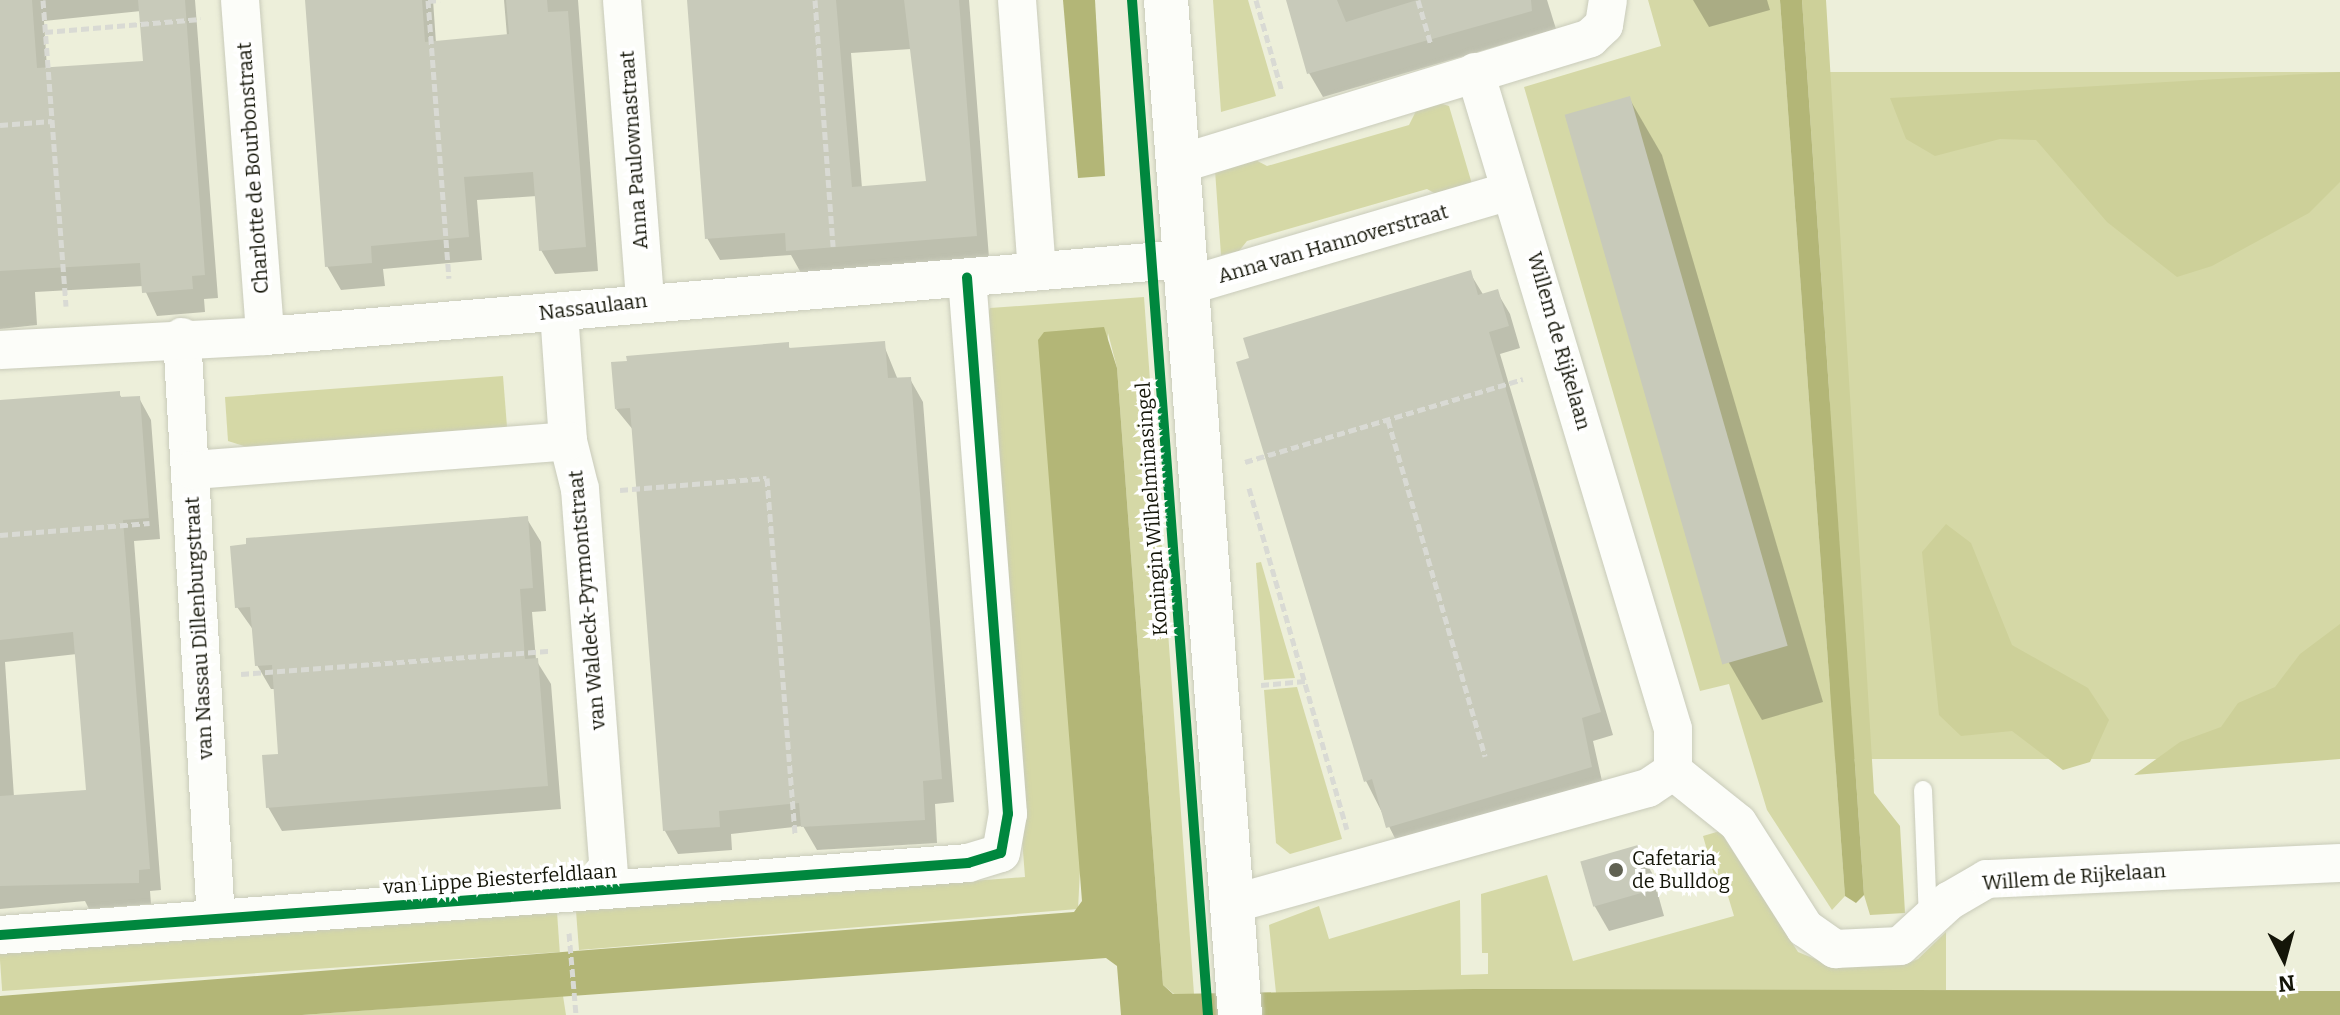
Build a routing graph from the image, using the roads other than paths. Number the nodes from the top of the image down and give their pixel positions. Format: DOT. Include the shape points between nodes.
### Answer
graph roads {
  1 [pos="622,0"];
  2 [pos="1017,0"];
  3 [pos="1166,0"];
  4 [pos="1608,0"];
  5 [pos="241,8"];
  6 [pos="1475,72"];
  7 [pos="1179,164"];
  8 [pos="1510,191"];
  9 [pos="1037,271"];
  10 [pos="1186,273"];
  11 [pos="967,278"];
  12 [pos="645,300"];
  13 [pos="559,312"];
  14 [pos="265,336"];
  15 [pos="182,337"];
  16 [pos="0,350"];
  17 [pos="568,441"];
  18 [pos="193,470"];
  19 [pos="1673,771"];
  20 [pos="1923,790"];
  21 [pos="2340,863"];
  22 [pos="610,889"];
  23 [pos="1232,904"];
  24 [pos="216,919"];
  25 [pos="1928,921"];
  26 [pos="0,935"];
  27 [pos="1240,1015"];
  1 -- 12 [label="street, Anna Paulownastraat"];
  2 -- 9 [label="street"];
  3 -- 7 [label="street"];
  4 -- 6 [label="street" via="1604,25 1590,38"];
  5 -- 14 [label="street, Charlotte de Bourbonstraat"];
  6 -- 7 [label="street"];
  6 -- 8 [label="street, Willem de Rijkelaan"];
  7 -- 10 [label="street"];
  8 -- 10 [label="street, Anna van Hannoverstraat"];
  8 -- 19 [label="street, Willem de Rijkelaan" via="1522,215 1673,729"];
  9 -- 10 [label="street, Nassaulaan"];
  9 -- 11 [label="street, Nassaulaan"];
  10 -- 23 [label="street"];
  11 -- 12 [label="street, Nassaulaan"];
  11 -- 22 [label="street, van Lippe Biesterfeldlaan" via="1008,814 1001,853 968,863"];
  12 -- 13 [label="street, Nassaulaan"];
  13 -- 14 [label="street, Nassaulaan"];
  13 -- 17 [label="street, van Waldeck-Pyrmontstraat"];
  14 -- 15 [label="street, Nassaulaan"];
  15 -- 16 [label="street, Nassaulaan"];
  15 -- 18 [label="street, van Nassau Dillenburgstraat"];
  17 -- 18 [label="street"];
  17 -- 22 [label="street, van Waldeck-Pyrmontstraat" via="580,494"];
  18 -- 24 [label="street, van Nassau Dillenburgstraat" via="190,520"];
  19 -- 23 [label="street" via="1648,788"];
  19 -- 25 [label="street, Willem de Rijkelaan" via="1738,823 1805,928 1822,944 1835,949 1900,946"];
  20 -- 25 [label="lane"];
  21 -- 25 [label="street, Willem de Rijkelaan" via="1987,879 1974,883"];
  22 -- 24 [label="street, van Lippe Biesterfeldlaan"];
  23 -- 27 [label="street"];
  24 -- 26 [label="street, van Lippe Biesterfeldlaan"];
}
